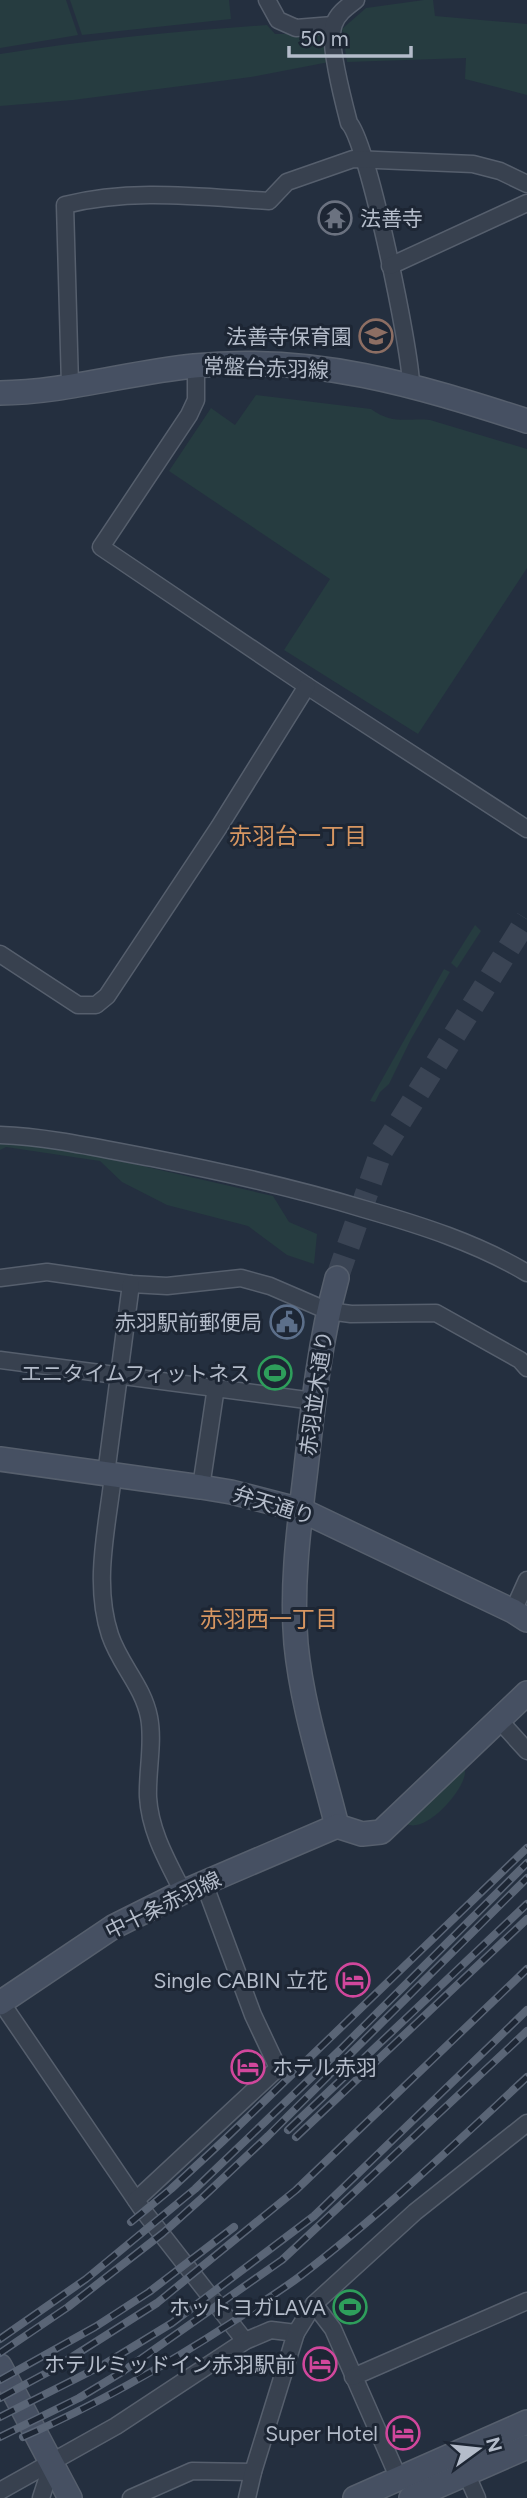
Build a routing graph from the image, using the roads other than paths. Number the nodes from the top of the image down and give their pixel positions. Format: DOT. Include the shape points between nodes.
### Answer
graph roads {
  1 [pos="267,0"];
  2 [pos="356,0"];
  3 [pos="333,25"];
  4 [pos="364,160"];
  5 [pos="527,184"];
  6 [pos="527,203"];
  7 [pos="390,266"];
  8 [pos="197,365"];
  9 [pos="70,385"];
  10 [pos="411,385"];
  11 [pos="0,393"];
  12 [pos="527,421"];
  13 [pos="307,686"];
  14 [pos="527,829"];
  15 [pos="0,954"];
  16 [pos="0,1135"];
  17 [pos="527,1273"];
  18 [pos="0,1278"];
  19 [pos="337,1278"];
  20 [pos="131,1284"];
  21 [pos="328,1311"];
  22 [pos="0,1360"];
  23 [pos="527,1368"];
  24 [pos="117,1375"];
  25 [pos="216,1387"];
  26 [pos="314,1401"];
  27 [pos="0,1459"];
  28 [pos="109,1475"];
  29 [pos="201,1487"];
  30 [pos="301,1510"];
  31 [pos="527,1580"];
  32 [pos="522,1619"];
  33 [pos="527,1693"];
  34 [pos="499,1720"];
  35 [pos="527,1751"];
  36 [pos="337,1826"];
  37 [pos="194,1888"];
  38 [pos="1,2003"];
  39 [pos="526,2127"];
  40 [pos="139,2204"];
  41 [pos="527,2301"];
  42 [pos="314,2304"];
  43 [pos="296,2333"];
  44 [pos="245,2341"];
  45 [pos="0,2366"];
  46 [pos="353,2377"];
  47 [pos="527,2421"];
  48 [pos="527,2447"];
  49 [pos="52,2464"];
  50 [pos="253,2472"];
  51 [pos="466,2473"];
  52 [pos="399,2479"];
  53 [pos="0,2491"];
  54 [pos="41,2498"];
  55 [pos="70,2498"];
  56 [pos="131,2498"];
  57 [pos="247,2498"];
  58 [pos="355,2498"];
  59 [pos="411,2498"];
  60 [pos="477,2498"];
  1 -- 3 [label="street" via="278,20 296,28"];
  2 -- 3 [label="street"];
  3 -- 4 [label="street" via="341,91"];
  4 -- 5 [label="street" via="473,164"];
  4 -- 7 [label="street"];
  4 -- 9 [label="street" via="353,159 287,182 269,201 140,194 65,205"];
  6 -- 7 [label="street"];
  7 -- 10 [label="street"];
  8 -- 9 [label="main road, 常盤台赤羽線"];
  8 -- 10 [label="main road, 常盤台赤羽線" via="305,366"];
  8 -- 13 [label="street" via="197,400 101,547"];
  9 -- 11 [label="main road, 常盤台赤羽線"];
  10 -- 12 [label="main road, 常盤台赤羽線"];
  13 -- 14 [label="street"];
  13 -- 15 [label="street" via="107,996 96,1005 78,1005"];
  16 -- 17 [label="street" via="37,1136 314,1194 436,1231"];
  18 -- 20 [label="street" via="47,1272"];
  19 -- 21 [label="main road, 赤羽並木通り"];
  20 -- 21 [label="street" via="167,1286 241,1278"];
  20 -- 24 [label="street"];
  21 -- 23 [label="street" via="436,1312"];
  21 -- 26 [label="main road, 赤羽並木通り"];
  22 -- 24 [label="street"];
  24 -- 25 [label="street"];
  24 -- 28 [label="street"];
  25 -- 26 [label="street"];
  25 -- 29 [label="street"];
  26 -- 30 [label="main road, 赤羽並木通り"];
  27 -- 28 [label="main road, 弁天通り"];
  28 -- 29 [label="main road, 弁天通り"];
  28 -- 37 [label="street" via="102,1603 110,1636 147,1708 148,1798 154,1828"];
  29 -- 30 [label="main road, 弁天通り"];
  30 -- 32 [label="main road, 弁天通り"];
  30 -- 36 [label="main road" via="294,1580 298,1654"];
  31 -- 32 [label="street"];
  33 -- 34 [label="main road"];
  34 -- 35 [label="street"];
  34 -- 36 [label="main road" via="381,1832 362,1833"];
  36 -- 37 [label="main road, 中十条赤羽線"];
  37 -- 38 [label="main road, 中十条赤羽線" via="113,1927"];
  37 -- 40 [label="street" via="278,2068"];
  38 -- 40 [label="street"];
  39 -- 42 [label="street" via="415,2212"];
  40 -- 44 [label="street"];
  41 -- 46 [label="street"];
  42 -- 43 [label="street"];
  42 -- 46 [label="street" via="333,2329"];
  43 -- 44 [label="street" via="271,2330"];
  43 -- 50 [label="street"];
  44 -- 49 [label="street"];
  45 -- 49 [label="main road"];
  46 -- 52 [label="street"];
  47 -- 52 [label="main road"];
  48 -- 51 [label="main road"];
  49 -- 53 [label="street"];
  49 -- 54 [label="street"];
  49 -- 55 [label="main road"];
  50 -- 56 [label="street" via="192,2471"];
  50 -- 57 [label="street"];
  51 -- 59 [label="main road"];
  51 -- 60 [label="street"];
  52 -- 58 [label="main road"];
}
